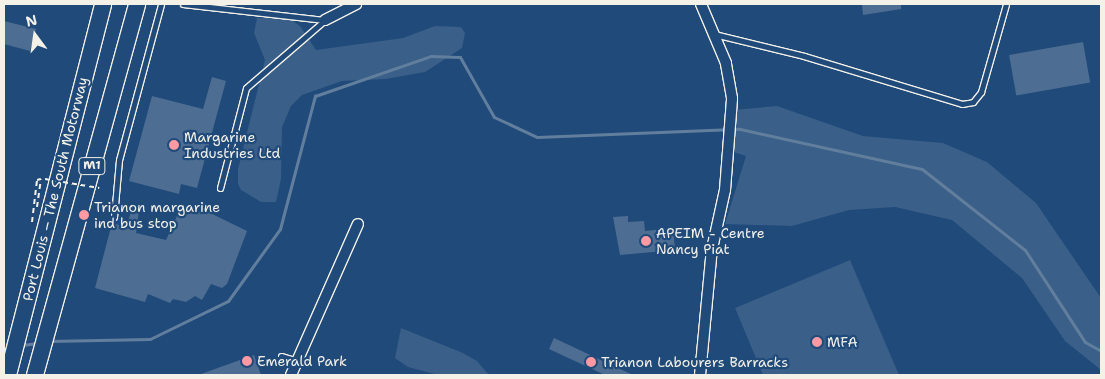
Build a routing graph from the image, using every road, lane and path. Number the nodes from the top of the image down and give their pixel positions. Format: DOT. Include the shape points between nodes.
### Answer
graph roads {
  1 [pos="103,4"];
  2 [pos="137,4"];
  3 [pos="161,4"];
  4 [pos="183,4"];
  5 [pos="356,4"];
  6 [pos="701,4"];
  7 [pos="1006,4"];
  8 [pos="324,20"];
  9 [pos="714,34"];
  10 [pos="41,179"];
  11 [pos="45,180"];
  12 [pos="99,188"];
  13 [pos="220,188"];
  14 [pos="114,217"];
  15 [pos="358,224"];
  16 [pos="31,228"];
  17 [pos="280,356"];
  18 [pos="297,362"];
  19 [pos="9,371"];
  20 [pos="36,371"];
  21 [pos="291,375"];
  22 [pos="700,375"];
  1 -- 19 [label="highway, Port Louis – The South Motorway / M1"];
  2 -- 20 [label="highway, Port Louis – The South Motorway / M1"];
  3 -- 14 [label="lane" via="119,160"];
  4 -- 8 [label="lane"];
  5 -- 8 [label="street"];
  6 -- 9 [label="street"];
  7 -- 9 [label="lane" via="981,92 973,102 962,104 804,56"];
  8 -- 13 [label="lane" via="246,88"];
  9 -- 22 [label="street" via="726,63 732,98 725,190 712,249"];
  10 -- 16 [label="path" via="36,180"];
  11 -- 12 [label="path, bridge"];
  15 -- 18 [label="street"];
  17 -- 18 [label="lane"];
  18 -- 21 [label="street"];
}
